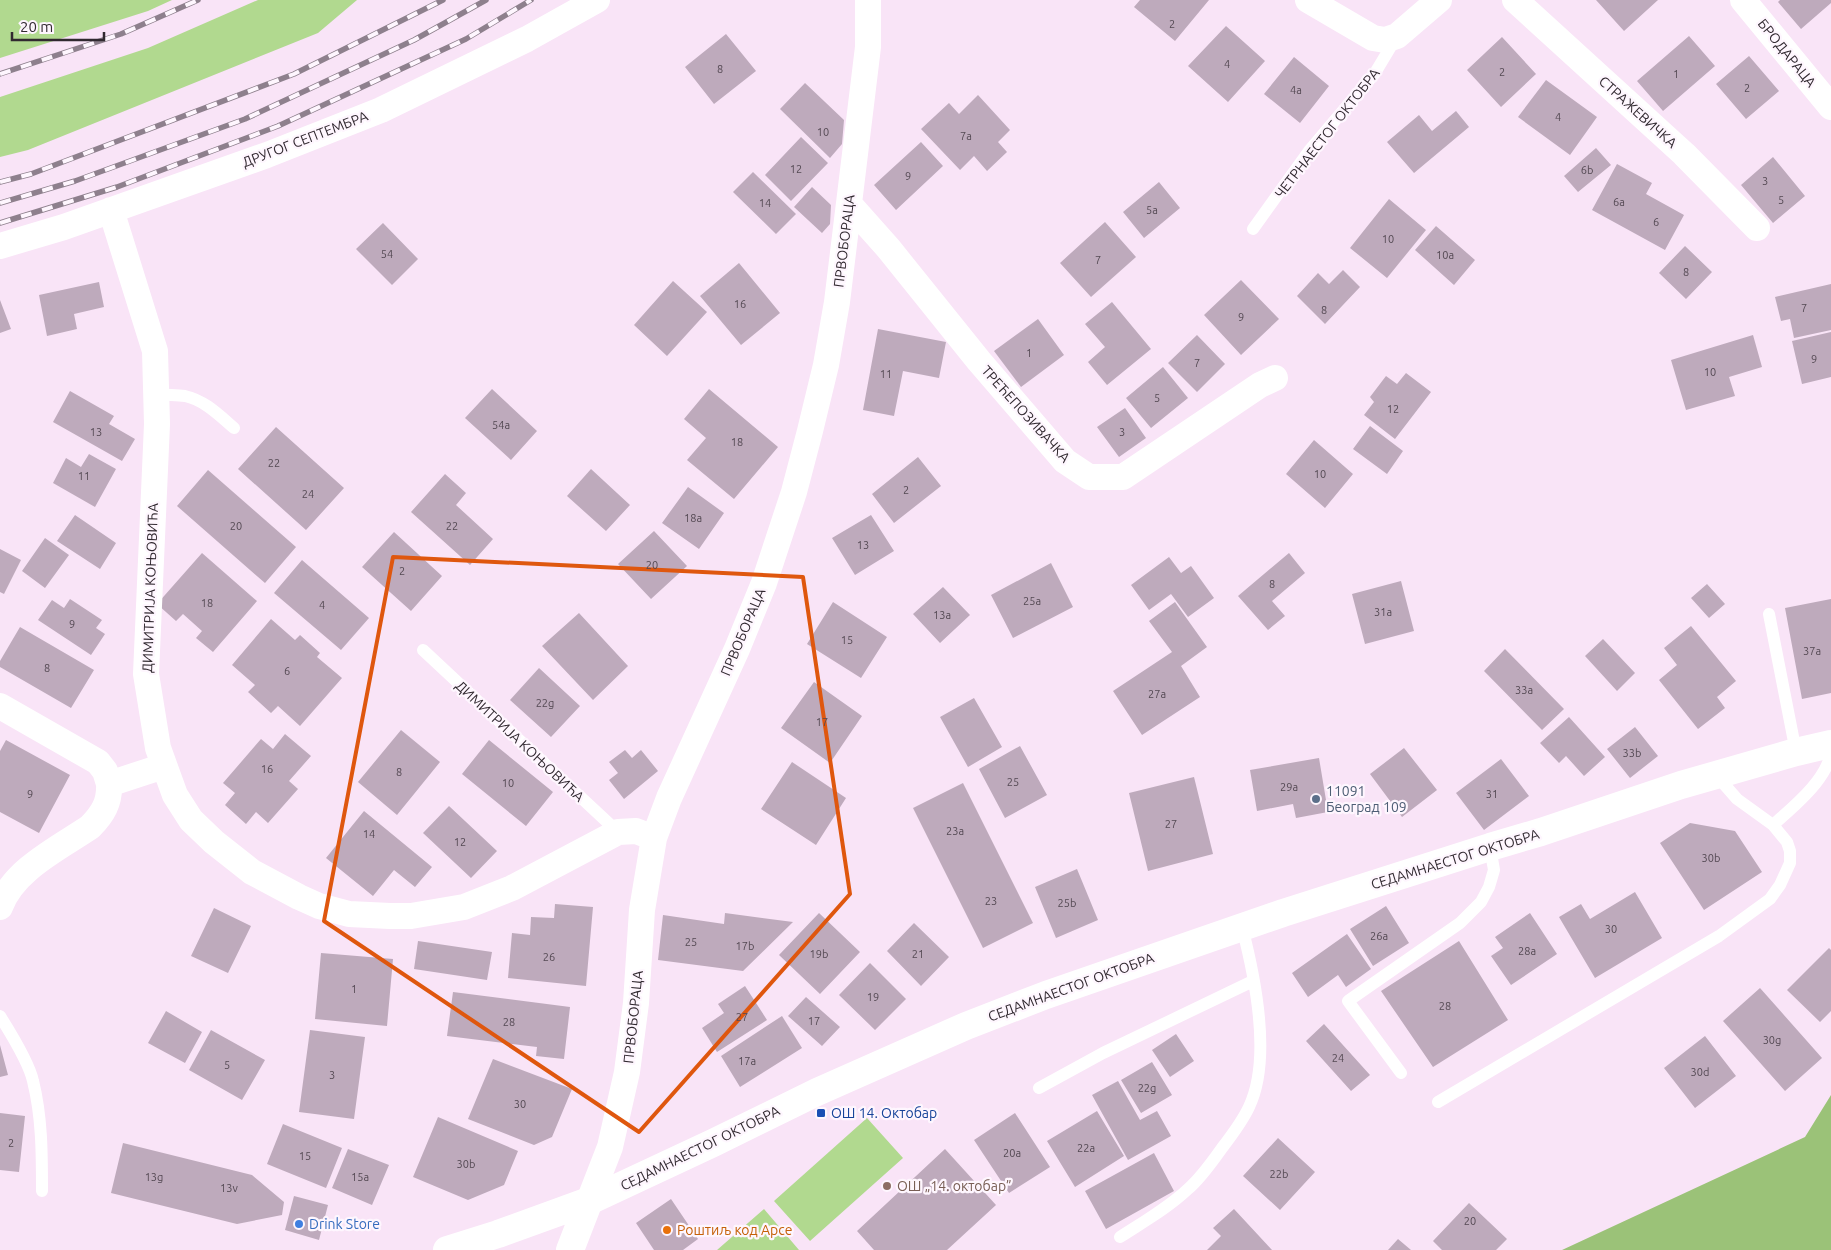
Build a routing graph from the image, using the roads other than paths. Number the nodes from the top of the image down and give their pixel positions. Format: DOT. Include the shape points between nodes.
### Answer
graph roads {
  1 [pos="597,0"];
  2 [pos="868,0"];
  3 [pos="1308,0"];
  4 [pos="1439,0"];
  5 [pos="1515,0"];
  6 [pos="1743,0"];
  7 [pos="1398,36"];
  8 [pos="1831,107"];
  9 [pos="849,204"];
  10 [pos="111,210"];
  11 [pos="1757,228"];
  12 [pos="1253,229"];
  13 [pos="0,246"];
  14 [pos="1275,378"];
  15 [pos="157,394"];
  16 [pos="234,428"];
  17 [pos="1769,614"];
  18 [pos="423,650"];
  19 [pos="0,706"];
  20 [pos="1831,744"];
  21 [pos="1796,752"];
  22 [pos="1831,752"];
  23 [pos="164,766"];
  24 [pos="1716,775"];
  25 [pos="109,784"];
  26 [pos="1773,825"];
  27 [pos="618,832"];
  28 [pos="654,838"];
  29 [pos="1490,847"];
  30 [pos="0,906"];
  31 [pos="1242,927"];
  32 [pos="1253,981"];
  33 [pos="0,1016"];
  34 [pos="1401,1073"];
  35 [pos="1039,1088"];
  36 [pos="1438,1102"];
  37 [pos="42,1191"];
  38 [pos="589,1201"];
  39 [pos="1120,1237"];
  40 [pos="447,1250"];
  41 [pos="570,1250"];
  1 -- 10 [label="street, ДРУГОГ СЕПТЕМБРА" via="527,39 381,110 267,155"];
  2 -- 9 [label="street, ПРВОБОРАЦА" via="868,47"];
  3 -- 7 [label="street" via="1373,38 1385,40"];
  4 -- 7 [label="street, ЧЕТРНАЕСТОГ ОКТОБРА"];
  5 -- 11 [label="street, СТРАЖЕВИЧКА" via="1684,154"];
  6 -- 8 [label="street, БРОДАРАЦА"];
  7 -- 12 [label="lane, ЧЕТРНАЕСТОГ ОКТОБРА" via="1375,74 1310,151"];
  9 -- 14 [label="street, ТРЕЋЕПОЗИВАЧКА" via="1065,461 1089,476 1123,477"];
  9 -- 28 [label="street, ПРВОБОРАЦА" via="826,364 789,509 737,649"];
  10 -- 13 [label="street, ДРУГОГ СЕПТЕМБРА"];
  10 -- 15 [label="street, ДИМИТРИЈА КОЊОВИЋА" via="155,351"];
  15 -- 16 [label="lane" via="196,400"];
  15 -- 23 [label="street, ДИМИТРИЈА КОЊОВИЋА" via="146,674"];
  17 -- 21 [label="lane"];
  18 -- 27 [label="lane, ДИМИТРИЈА КОЊОВИЋА"];
  19 -- 25 [label="street" via="98,762"];
  20 -- 21 [label="street, СЕДАМНАЕСТОГ ОКТОБРА"];
  21 -- 24 [label="street, СЕДАМНАЕСТОГ ОКТОБРА"];
  22 -- 26 [label="lane" via="1822,777"];
  23 -- 25 [label="street"];
  23 -- 27 [label="street, ДИМИТРИЈА КОЊОВИЋА" via="175,795 191,820 214,842 252,872 279,887 319,906 348,914 411,916 464,907 512,888"];
  24 -- 26 [label="lane" via="1738,799"];
  24 -- 29 [label="street, СЕДАМНАЕСТОГ ОКТОБРА"];
  25 -- 30 [label="street" via="110,795 98,819 22,874"];
  26 -- 36 [label="lane" via="1787,842 1790,863 1770,899 1719,936"];
  27 -- 28 [label="street" via="636,831"];
  28 -- 38 [label="street, ПРВОБОРАЦА" via="642,910 636,1003 627,1072 610,1147"];
  29 -- 31 [label="street, СЕДАМНАЕСТОГ ОКТОБРА"];
  29 -- 34 [label="lane" via="1494,870 1481,902 1460,923 1348,1001"];
  31 -- 32 [label="lane"];
  31 -- 38 [label="street, СЕДАМНАЕСТОГ ОКТОБРА" via="966,1026 817,1092"];
  32 -- 35 [label="lane" via="1103,1053"];
  32 -- 39 [label="lane" via="1261,1037 1260,1062 1250,1105 1242,1122 1189,1188"];
  33 -- 37 [label="lane" via="33,1079 43,1141"];
  38 -- 40 [label="street, СЕДАМНАЕСТОГ ОКТОБРА"];
  38 -- 41 [label="street, ПРВОБОРАЦА"];
}
